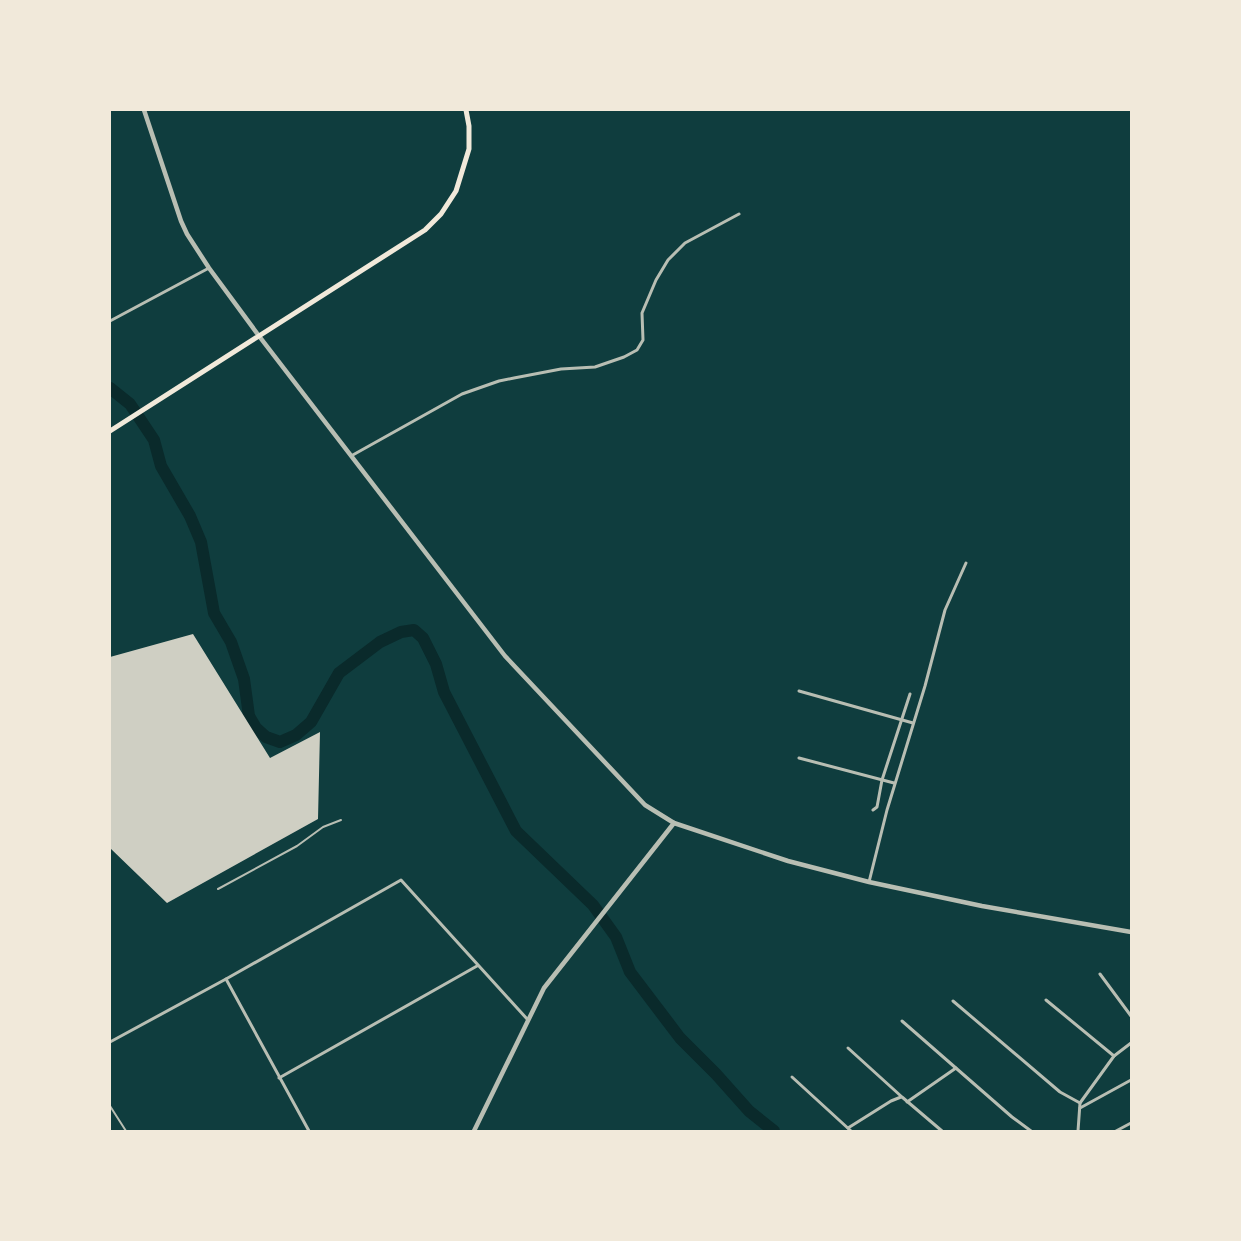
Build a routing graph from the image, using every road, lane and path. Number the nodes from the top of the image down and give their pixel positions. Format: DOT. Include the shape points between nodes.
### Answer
graph roads {
  1 [pos="144,110"];
  2 [pos="466,110"];
  3 [pos="739,214"];
  4 [pos="210,268"];
  5 [pos="110,321"];
  6 [pos="259,336"];
  7 [pos="110,431"];
  8 [pos="351,456"];
  9 [pos="966,563"];
  10 [pos="799,691"];
  11 [pos="910,694"];
  12 [pos="901,720"];
  13 [pos="913,723"];
  14 [pos="799,758"];
  15 [pos="882,780"];
  16 [pos="894,783"];
  17 [pos="873,810"];
  18 [pos="342,820"];
  19 [pos="674,823"];
  20 [pos="869,882"];
  21 [pos="218,890"];
  22 [pos="1131,932"];
  23 [pos="478,966"];
  24 [pos="1100,974"];
  25 [pos="226,979"];
  26 [pos="953,1000"];
  27 [pos="1046,1000"];
  28 [pos="1131,1016"];
  29 [pos="528,1020"];
  30 [pos="902,1021"];
  31 [pos="110,1042"];
  32 [pos="1131,1043"];
  33 [pos="848,1048"];
  34 [pos="1114,1056"];
  35 [pos="956,1068"];
  36 [pos="792,1077"];
  37 [pos="279,1078"];
  38 [pos="1131,1080"];
  39 [pos="902,1097"];
  40 [pos="907,1102"];
  41 [pos="1080,1103"];
  42 [pos="110,1106"];
  43 [pos="1079,1109"];
  44 [pos="1131,1123"];
  45 [pos="849,1130"];
  46 [pos="126,1131"];
  47 [pos="309,1131"];
  48 [pos="474,1131"];
  49 [pos="942,1131"];
  50 [pos="1031,1131"];
  51 [pos="1078,1131"];
  52 [pos="1116,1131"];
  1 -- 4 [label="street" via="181,221"];
  2 -- 6 [label="main road" via="469,149 456,191 441,214 425,230"];
  3 -- 8 [label="street" via="685,243 668,260 642,313 643,340 637,350 595,367 560,369 499,381 462,394"];
  4 -- 5 [label="street"];
  4 -- 6 [label="street"];
  6 -- 7 [label="main road"];
  6 -- 8 [label="street"];
  8 -- 19 [label="street" via="505,656 596,751 634,796"];
  9 -- 13 [label="street" via="945,610"];
  10 -- 12 [label="street"];
  11 -- 12 [label="street"];
  12 -- 13 [label="street"];
  12 -- 15 [label="street"];
  13 -- 16 [label="street"];
  14 -- 15 [label="street"];
  15 -- 16 [label="street"];
  15 -- 17 [label="street" via="877,808"];
  16 -- 20 [label="street"];
  18 -- 21 [label="lane" via="324,827 297,846"];
  19 -- 20 [label="street" via="788,861"];
  19 -- 29 [label="street" via="544,988"];
  20 -- 22 [label="street"];
  23 -- 25 [label="street" via="401,880"];
  23 -- 29 [label="street"];
  23 -- 37 [label="street"];
  24 -- 28 [label="street"];
  25 -- 31 [label="street"];
  25 -- 37 [label="street"];
  26 -- 41 [label="street" via="1060,1092"];
  27 -- 34 [label="street"];
  29 -- 48 [label="street"];
  30 -- 35 [label="street"];
  32 -- 34 [label="street"];
  33 -- 39 [label="street"];
  34 -- 41 [label="street"];
  35 -- 40 [label="street"];
  35 -- 50 [label="street"];
  36 -- 45 [label="street"];
  37 -- 47 [label="street"];
  38 -- 43 [label="street"];
  39 -- 40 [label="street"];
  39 -- 45 [label="street" via="891,1100"];
  40 -- 49 [label="street"];
  41 -- 43 [label="street"];
  42 -- 46 [label="lane"];
  43 -- 51 [label="street"];
  44 -- 52 [label="street"];
}
